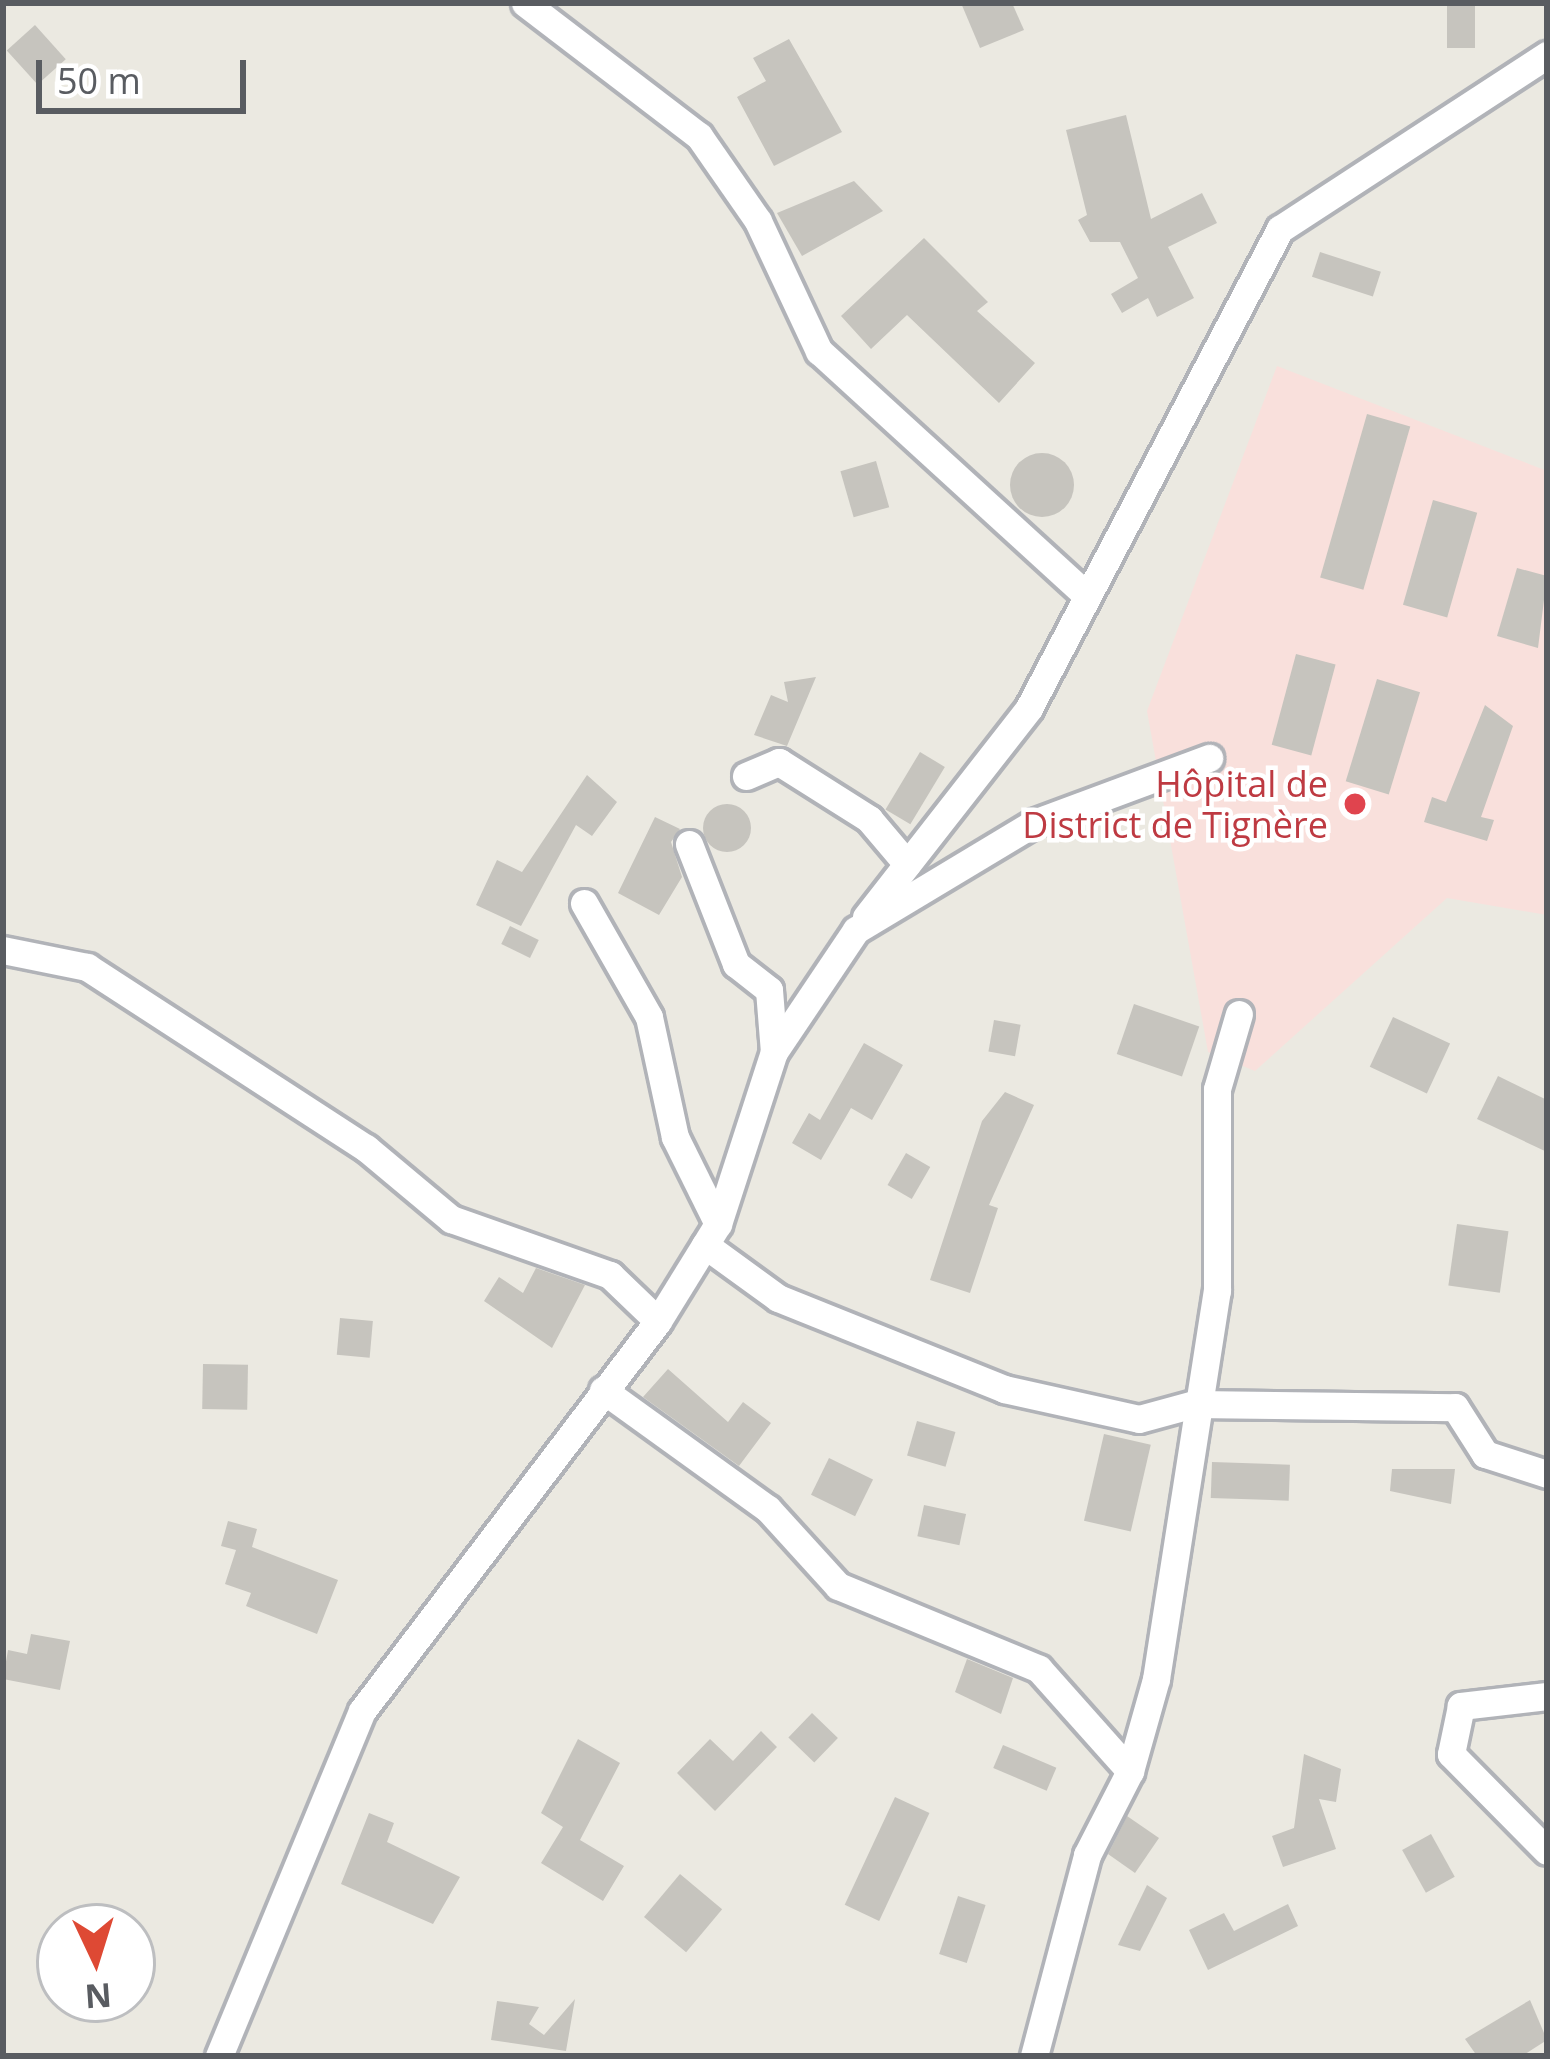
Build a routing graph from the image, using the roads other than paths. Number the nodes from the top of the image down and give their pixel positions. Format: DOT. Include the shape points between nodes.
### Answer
graph roads {
  1 [pos="525,3"];
  2 [pos="1547,55"];
  3 [pos="1086,595"];
  4 [pos="1209,758"];
  5 [pos="746,776"];
  6 [pos="689,844"];
  7 [pos="907,864"];
  8 [pos="584,903"];
  9 [pos="856,930"];
  10 [pos="3,950"];
  11 [pos="1239,1014"];
  12 [pos="774,1052"];
  13 [pos="712,1234"];
  14 [pos="658,1321"];
  15 [pos="603,1390"];
  16 [pos="1194,1404"];
  17 [pos="1547,1474"];
  18 [pos="1547,1696"];
  19 [pos="1130,1771"];
  20 [pos="1547,1852"];
  21 [pos="219,2056"];
  22 [pos="1034,2056"];
  1 -- 3 [label="street" via="699,136 758,221 820,351"];
  2 -- 3 [label="street" via="1280,230"];
  3 -- 7 [label="street" via="1029,708"];
  4 -- 9 [label="street" via="1034,823"];
  5 -- 7 [label="street" via="778,762 868,820"];
  6 -- 12 [label="street" via="736,964 769,990"];
  7 -- 9 [label="street"];
  8 -- 13 [label="street" via="649,1017 675,1137"];
  9 -- 12 [label="street"];
  10 -- 14 [label="street" via="87,967 367,1148 451,1219 610,1275"];
  11 -- 16 [label="street" via="1216,1089 1217,1291"];
  12 -- 13 [label="street"];
  13 -- 14 [label="street"];
  13 -- 16 [label="street" via="778,1298 1004,1388 1139,1419"];
  14 -- 15 [label="street"];
  15 -- 19 [label="street" via="768,1509 838,1586 1039,1669"];
  15 -- 21 [label="street" via="362,1712"];
  16 -- 17 [label="street" via="1455,1407 1485,1454"];
  16 -- 19 [label="street" via="1156,1679"];
  18 -- 20 [label="street" via="1461,1706 1451,1754"];
  19 -- 22 [label="street" via="1087,1855"];
}
